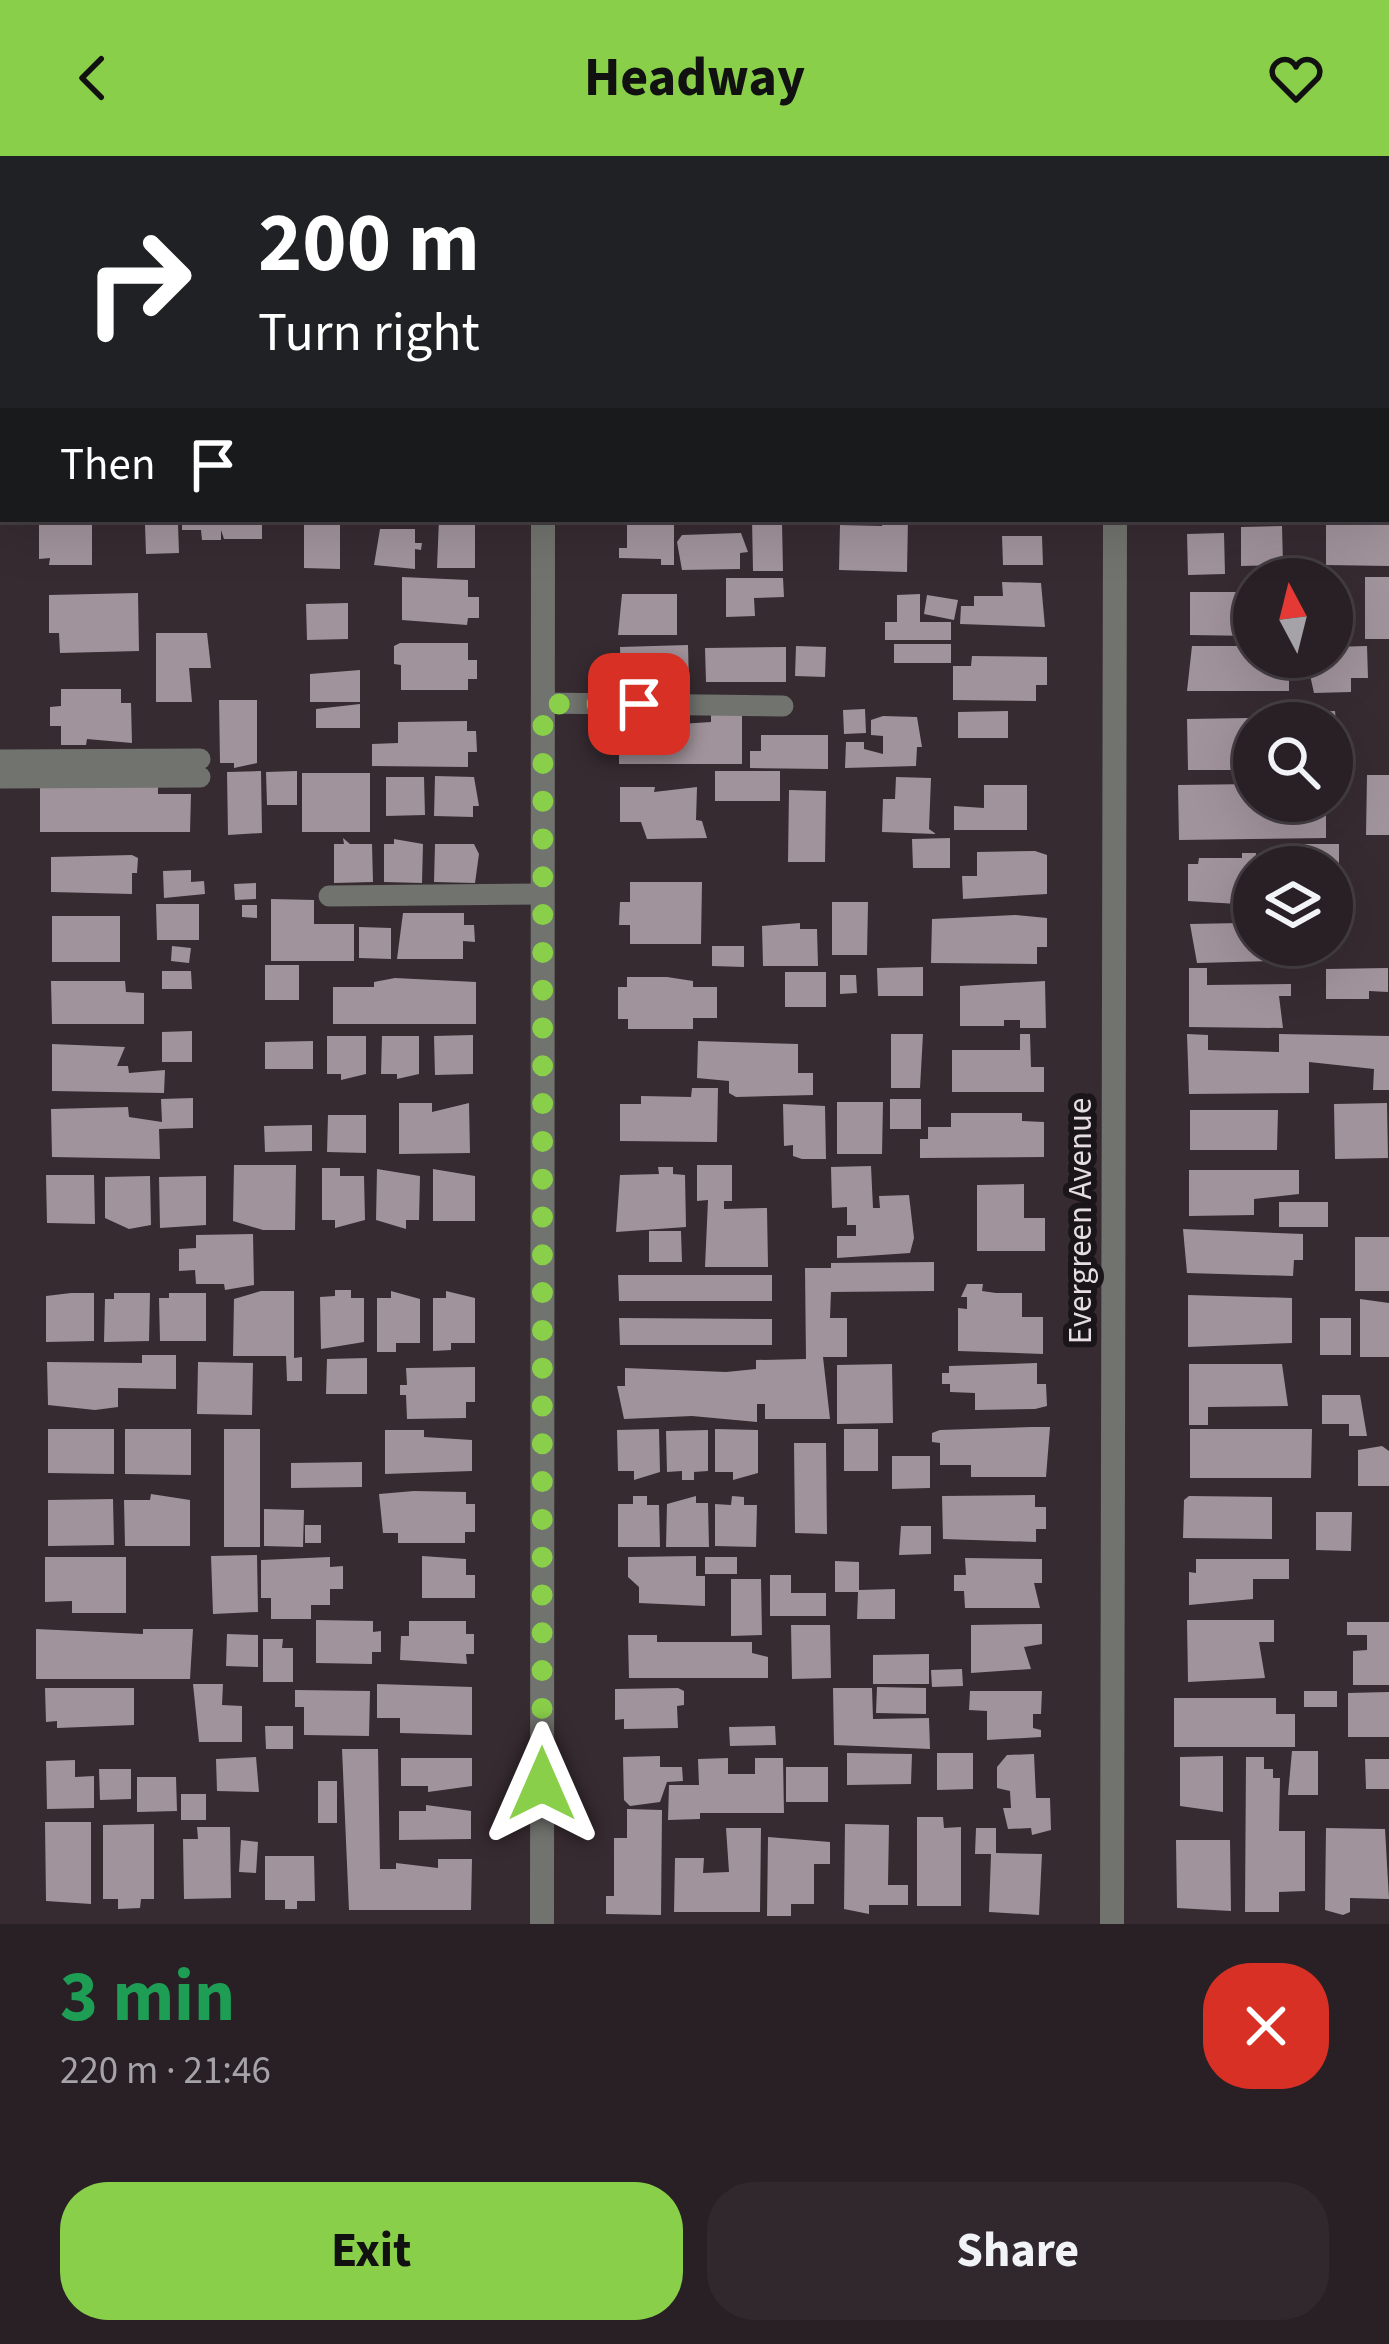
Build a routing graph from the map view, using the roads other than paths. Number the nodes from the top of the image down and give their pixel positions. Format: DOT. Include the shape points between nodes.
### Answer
graph roads {
  1 [pos="543,522"];
  2 [pos="1115,522"];
  3 [pos="543,704"];
  4 [pos="783,706"];
  5 [pos="0,760"];
  6 [pos="0,778"];
  7 [pos="543,894"];
  8 [pos="328,896"];
  9 [pos="542,1924"];
  10 [pos="1112,1924"];
  1 -- 3 [label="street"];
  2 -- 10 [label="street, Evergreen Avenue"];
  3 -- 4 [label="lane"];
  3 -- 7 [label="street"];
  5 -- 6 [label="lane" via="200,768"];
  7 -- 8 [label="lane"];
  7 -- 9 [label="street"];
}
